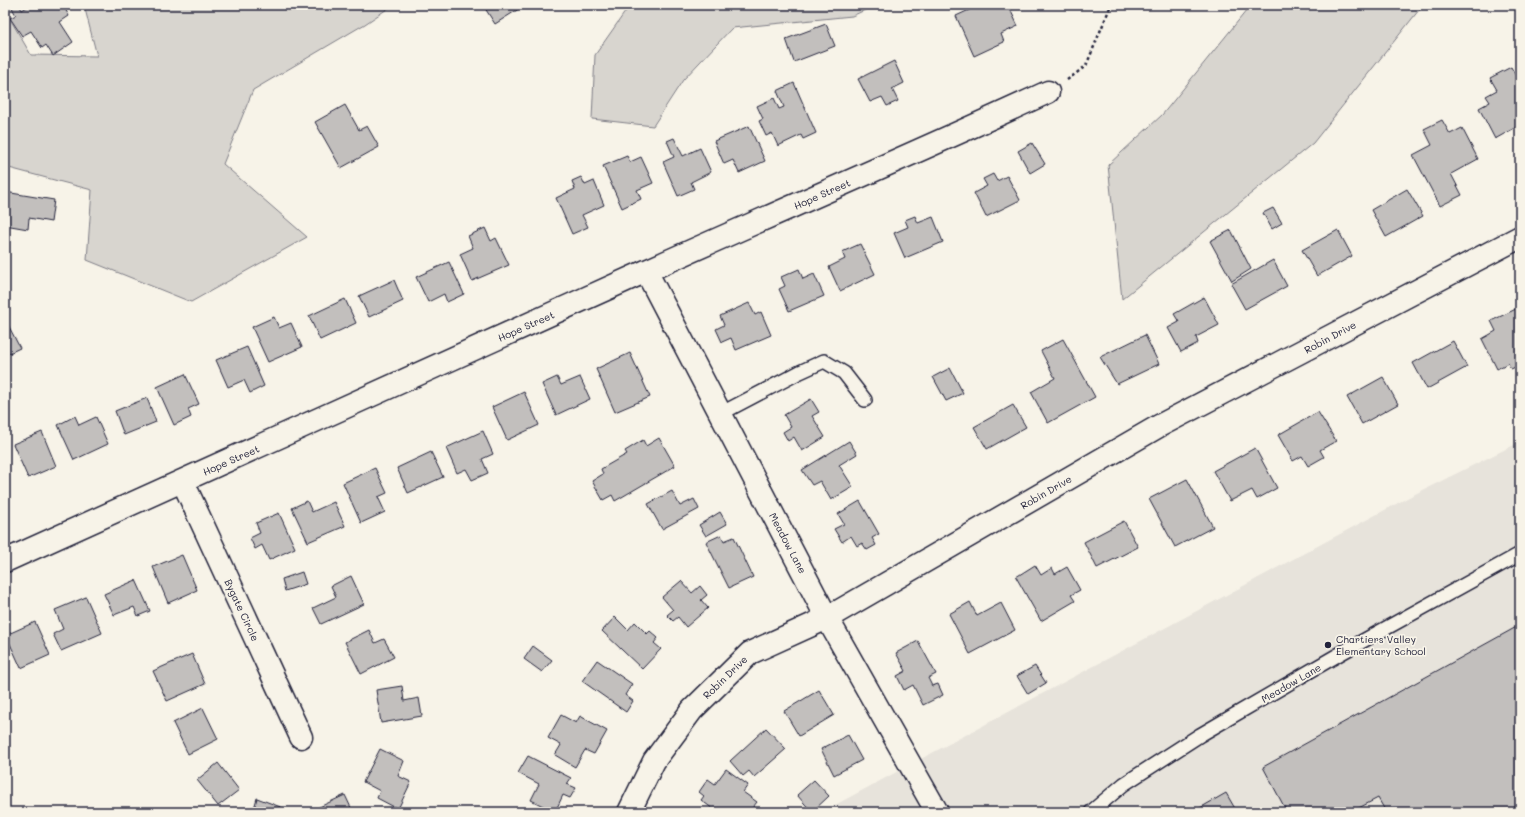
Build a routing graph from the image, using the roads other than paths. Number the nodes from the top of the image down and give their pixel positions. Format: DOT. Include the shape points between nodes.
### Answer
graph roads {
  1 [pos="1048,92"];
  2 [pos="1520,237"];
  3 [pos="646,271"];
  4 [pos="865,400"];
  5 [pos="720,414"];
  6 [pos="183,482"];
  7 [pos="1520,554"];
  8 [pos="5,561"];
  9 [pos="827,618"];
  10 [pos="301,737"];
  11 [pos="629,812"];
  12 [pos="937,812"];
  13 [pos="1091,812"];
  1 -- 3 [label="street, Hope Street"];
  2 -- 9 [label="street, Robin Drive" via="1159,426"];
  3 -- 5 [label="street, Meadow Lane"];
  3 -- 6 [label="street, Hope Street"];
  4 -- 5 [label="lane" via="844,373 824,361"];
  5 -- 9 [label="street, Meadow Lane"];
  6 -- 8 [label="street, Hope Street"];
  6 -- 10 [label="street, Bygate Circle"];
  7 -- 13 [label="lane, Meadow Lane" via="1200,735 1124,784"];
  9 -- 11 [label="street, Robin Drive" via="750,653 697,704 654,761"];
  9 -- 12 [label="street, Meadow Lane"];
}
